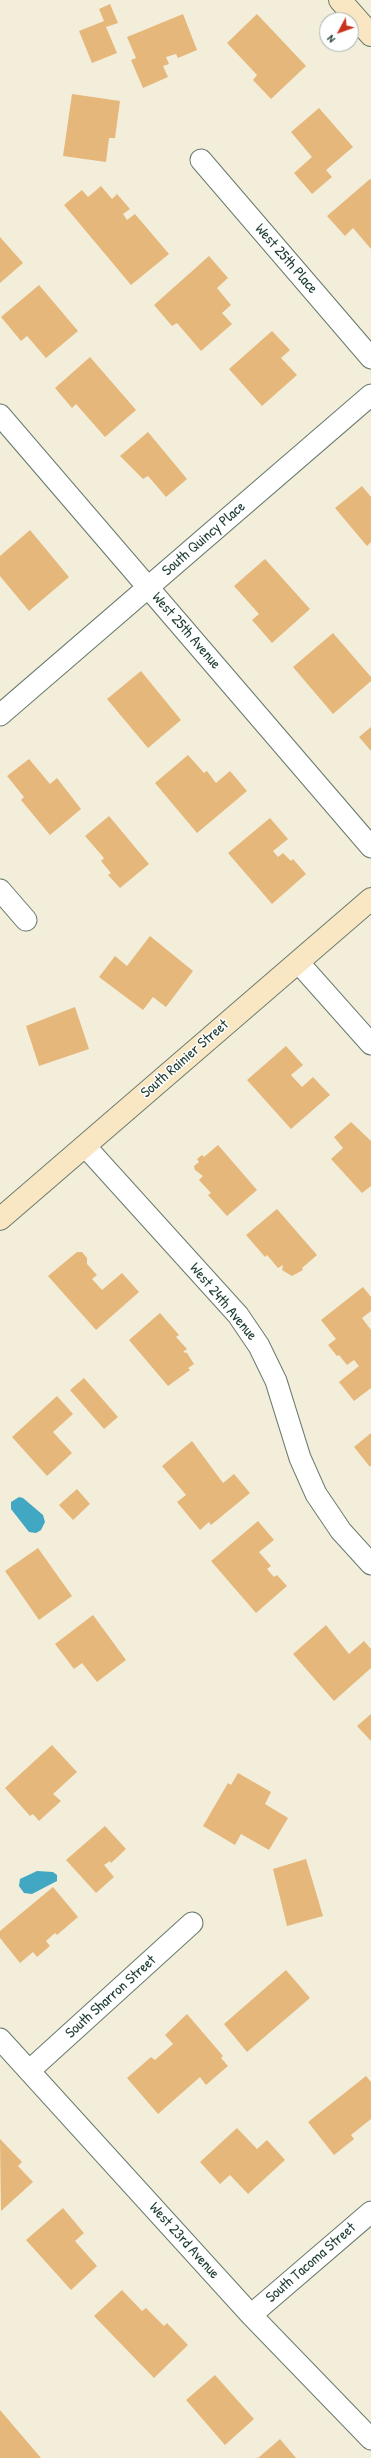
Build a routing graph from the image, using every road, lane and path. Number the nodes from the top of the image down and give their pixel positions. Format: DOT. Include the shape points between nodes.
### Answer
graph roads {
  1 [pos="340,0"];
  2 [pos="371,35"];
  3 [pos="201,160"];
  4 [pos="371,358"];
  5 [pos="371,395"];
  6 [pos="0,415"];
  7 [pos="148,587"];
  8 [pos="0,715"];
  9 [pos="371,847"];
  10 [pos="0,890"];
  11 [pos="371,899"];
  12 [pos="26,920"];
  13 [pos="298,962"];
  14 [pos="371,1044"];
  15 [pos="85,1146"];
  16 [pos="0,1219"];
  17 [pos="371,1564"];
  18 [pos="192,1923"];
  19 [pos="0,2040"];
  20 [pos="30,2071"];
  21 [pos="371,2212"];
  22 [pos="251,2314"];
  23 [pos="371,2439"];
  1 -- 2 [label="street"];
  3 -- 4 [label="street, West 25th Place"];
  5 -- 7 [label="street, South Quincy Place"];
  6 -- 7 [label="street, West 25th Avenue"];
  7 -- 8 [label="street, South Quincy Place"];
  7 -- 9 [label="street, West 25th Avenue"];
  10 -- 12 [label="street"];
  11 -- 13 [label="street, South Rainier Street"];
  13 -- 14 [label="street"];
  13 -- 15 [label="street, South Rainier Street"];
  15 -- 16 [label="street, South Rainier Street"];
  15 -- 17 [label="street, West 24th Avenue" via="238,1315 259,1346 276,1381 300,1458 316,1494 341,1530"];
  18 -- 20 [label="street, South Sharron Street"];
  19 -- 20 [label="street, West 23rd Avenue"];
  20 -- 22 [label="street, West 23rd Avenue"];
  21 -- 22 [label="street, South Tacoma Street"];
  22 -- 23 [label="street, West 23rd Avenue"];
}
